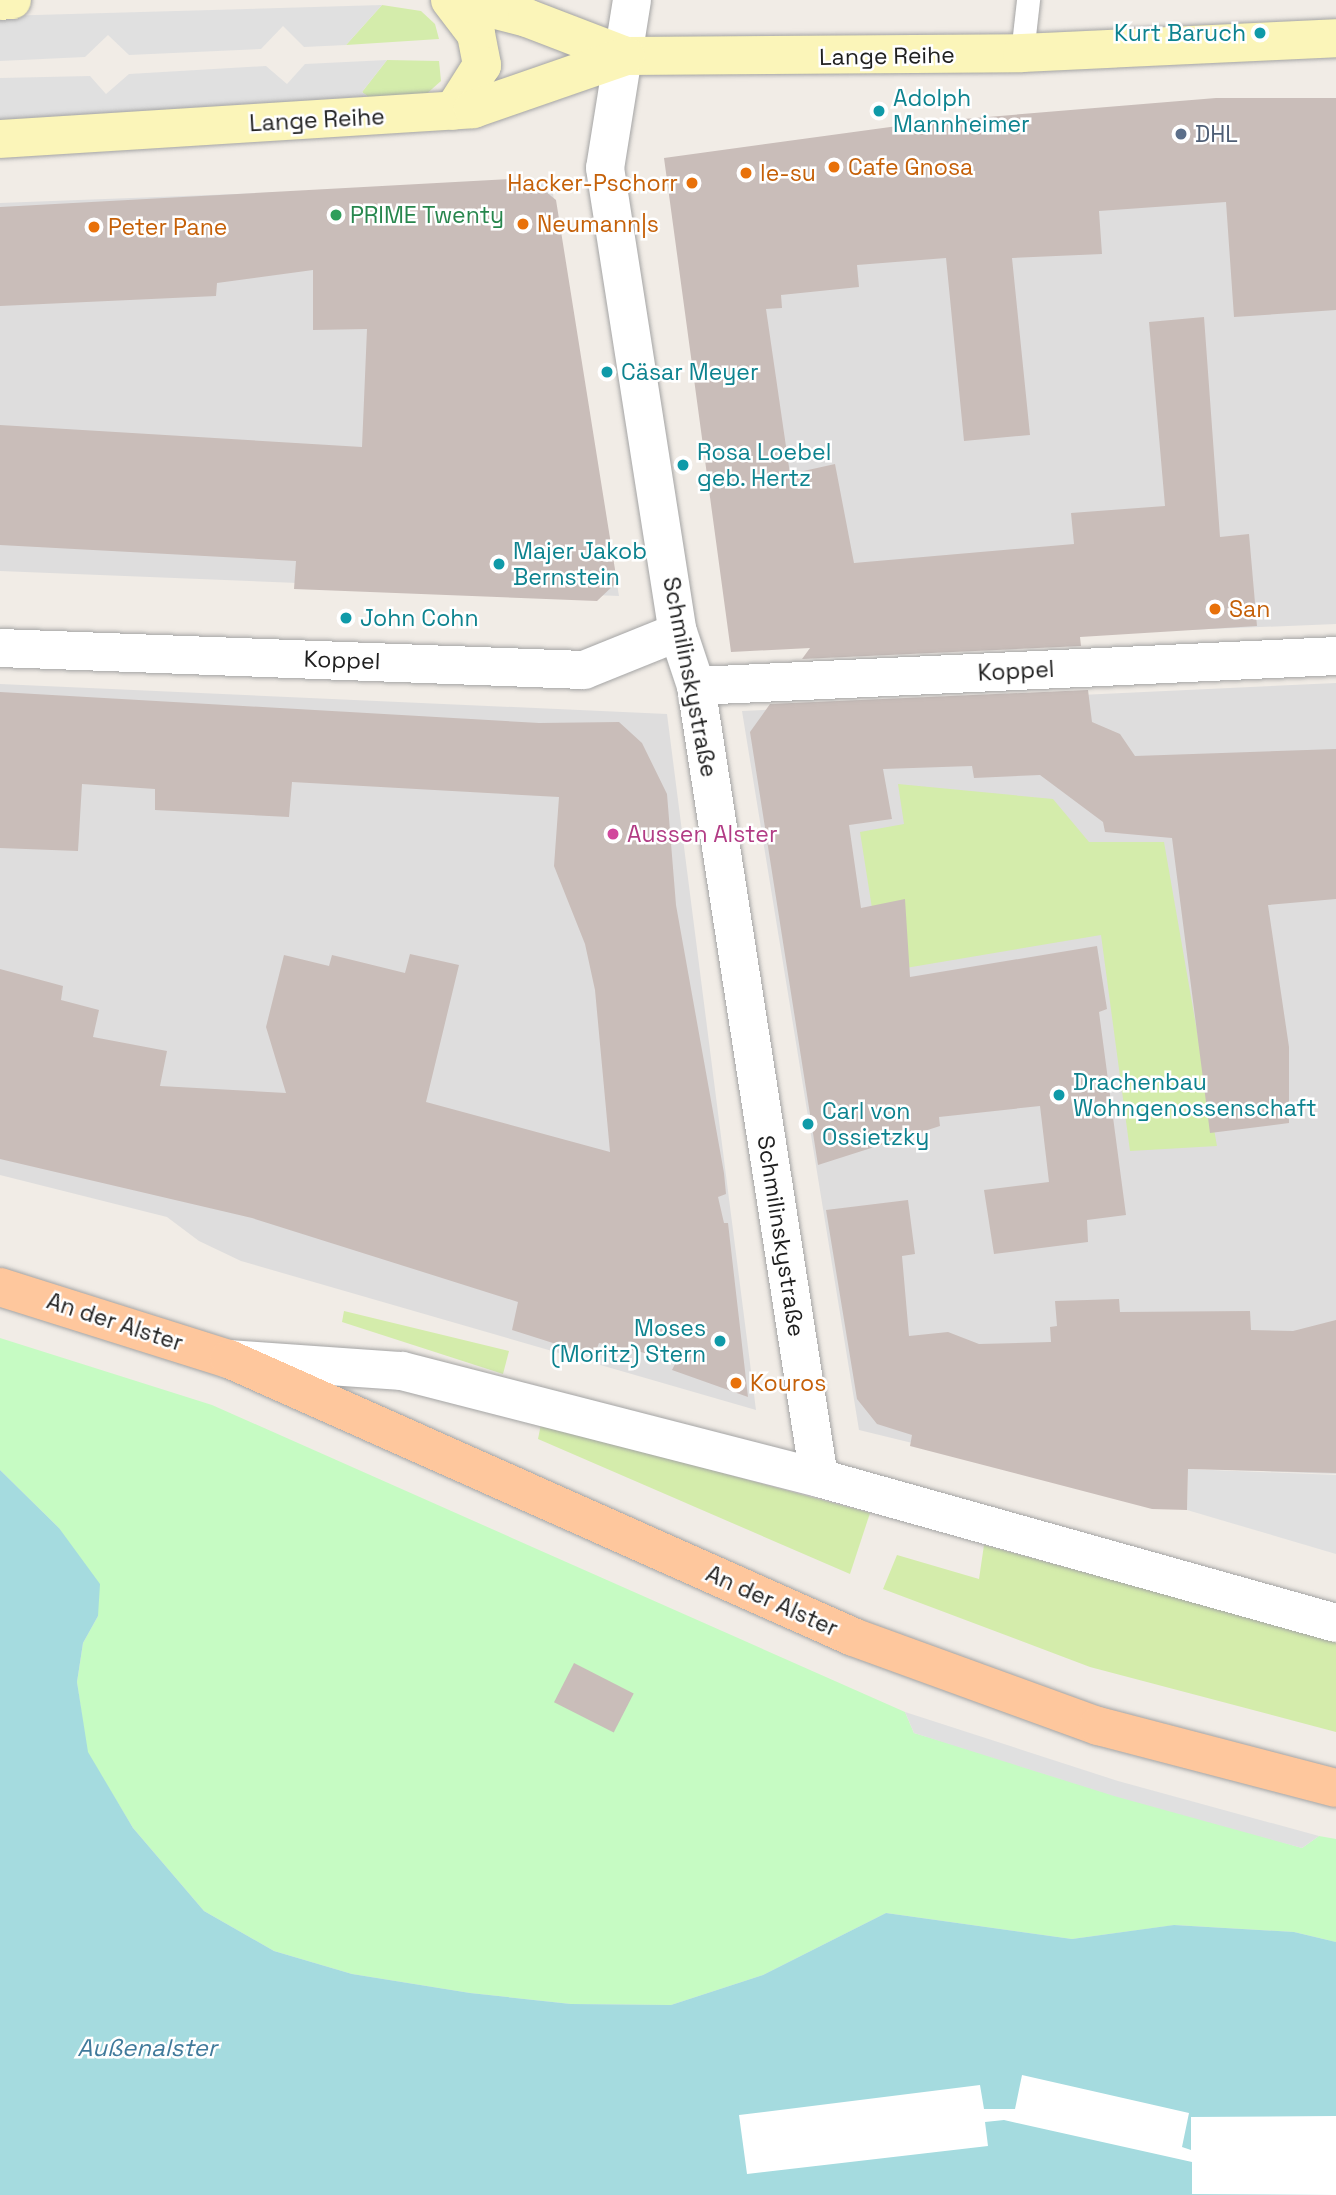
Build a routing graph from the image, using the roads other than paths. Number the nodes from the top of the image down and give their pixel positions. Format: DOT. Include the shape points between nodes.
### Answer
graph roads {
  1 [pos="12,0"];
  2 [pos="450,0"];
  3 [pos="458,0"];
  4 [pos="632,0"];
  5 [pos="1028,0"];
  6 [pos="0,1"];
  7 [pos="1336,38"];
  8 [pos="1022,53"];
  9 [pos="626,56"];
  10 [pos="453,111"];
  11 [pos="0,139"];
  12 [pos="678,632"];
  13 [pos="0,648"];
  14 [pos="1336,656"];
  15 [pos="696,686"];
  16 [pos="0,1287"];
  17 [pos="229,1359"];
  18 [pos="819,1478"];
  19 [pos="1336,1623"];
  20 [pos="1336,1788"];
  1 -- 6 [label="street"];
  2 -- 10 [label="street" via="476,34 482,65"];
  3 -- 9 [label="street, Lange Reihe" via="527,18"];
  4 -- 9 [label="street, Schmilinskystraße"];
  5 -- 8 [label="lane"];
  7 -- 8 [label="street, Lange Reihe"];
  8 -- 9 [label="street, Lange Reihe"];
  9 -- 10 [label="street, Lange Reihe"];
  9 -- 12 [label="street, Schmilinskystraße" via="605,168"];
  10 -- 11 [label="street, Lange Reihe"];
  12 -- 13 [label="street, Koppel" via="584,670"];
  12 -- 15 [label="street, Schmilinskystraße"];
  14 -- 15 [label="street, Koppel"];
  15 -- 18 [label="street, Schmilinskystraße"];
  16 -- 17 [label="main road, An der Alster"];
  17 -- 18 [label="street, An der Alster" via="402,1371"];
  17 -- 20 [label="main road, An der Alster" via="853,1637 1098,1726"];
  18 -- 19 [label="street, An der Alster"];
}
